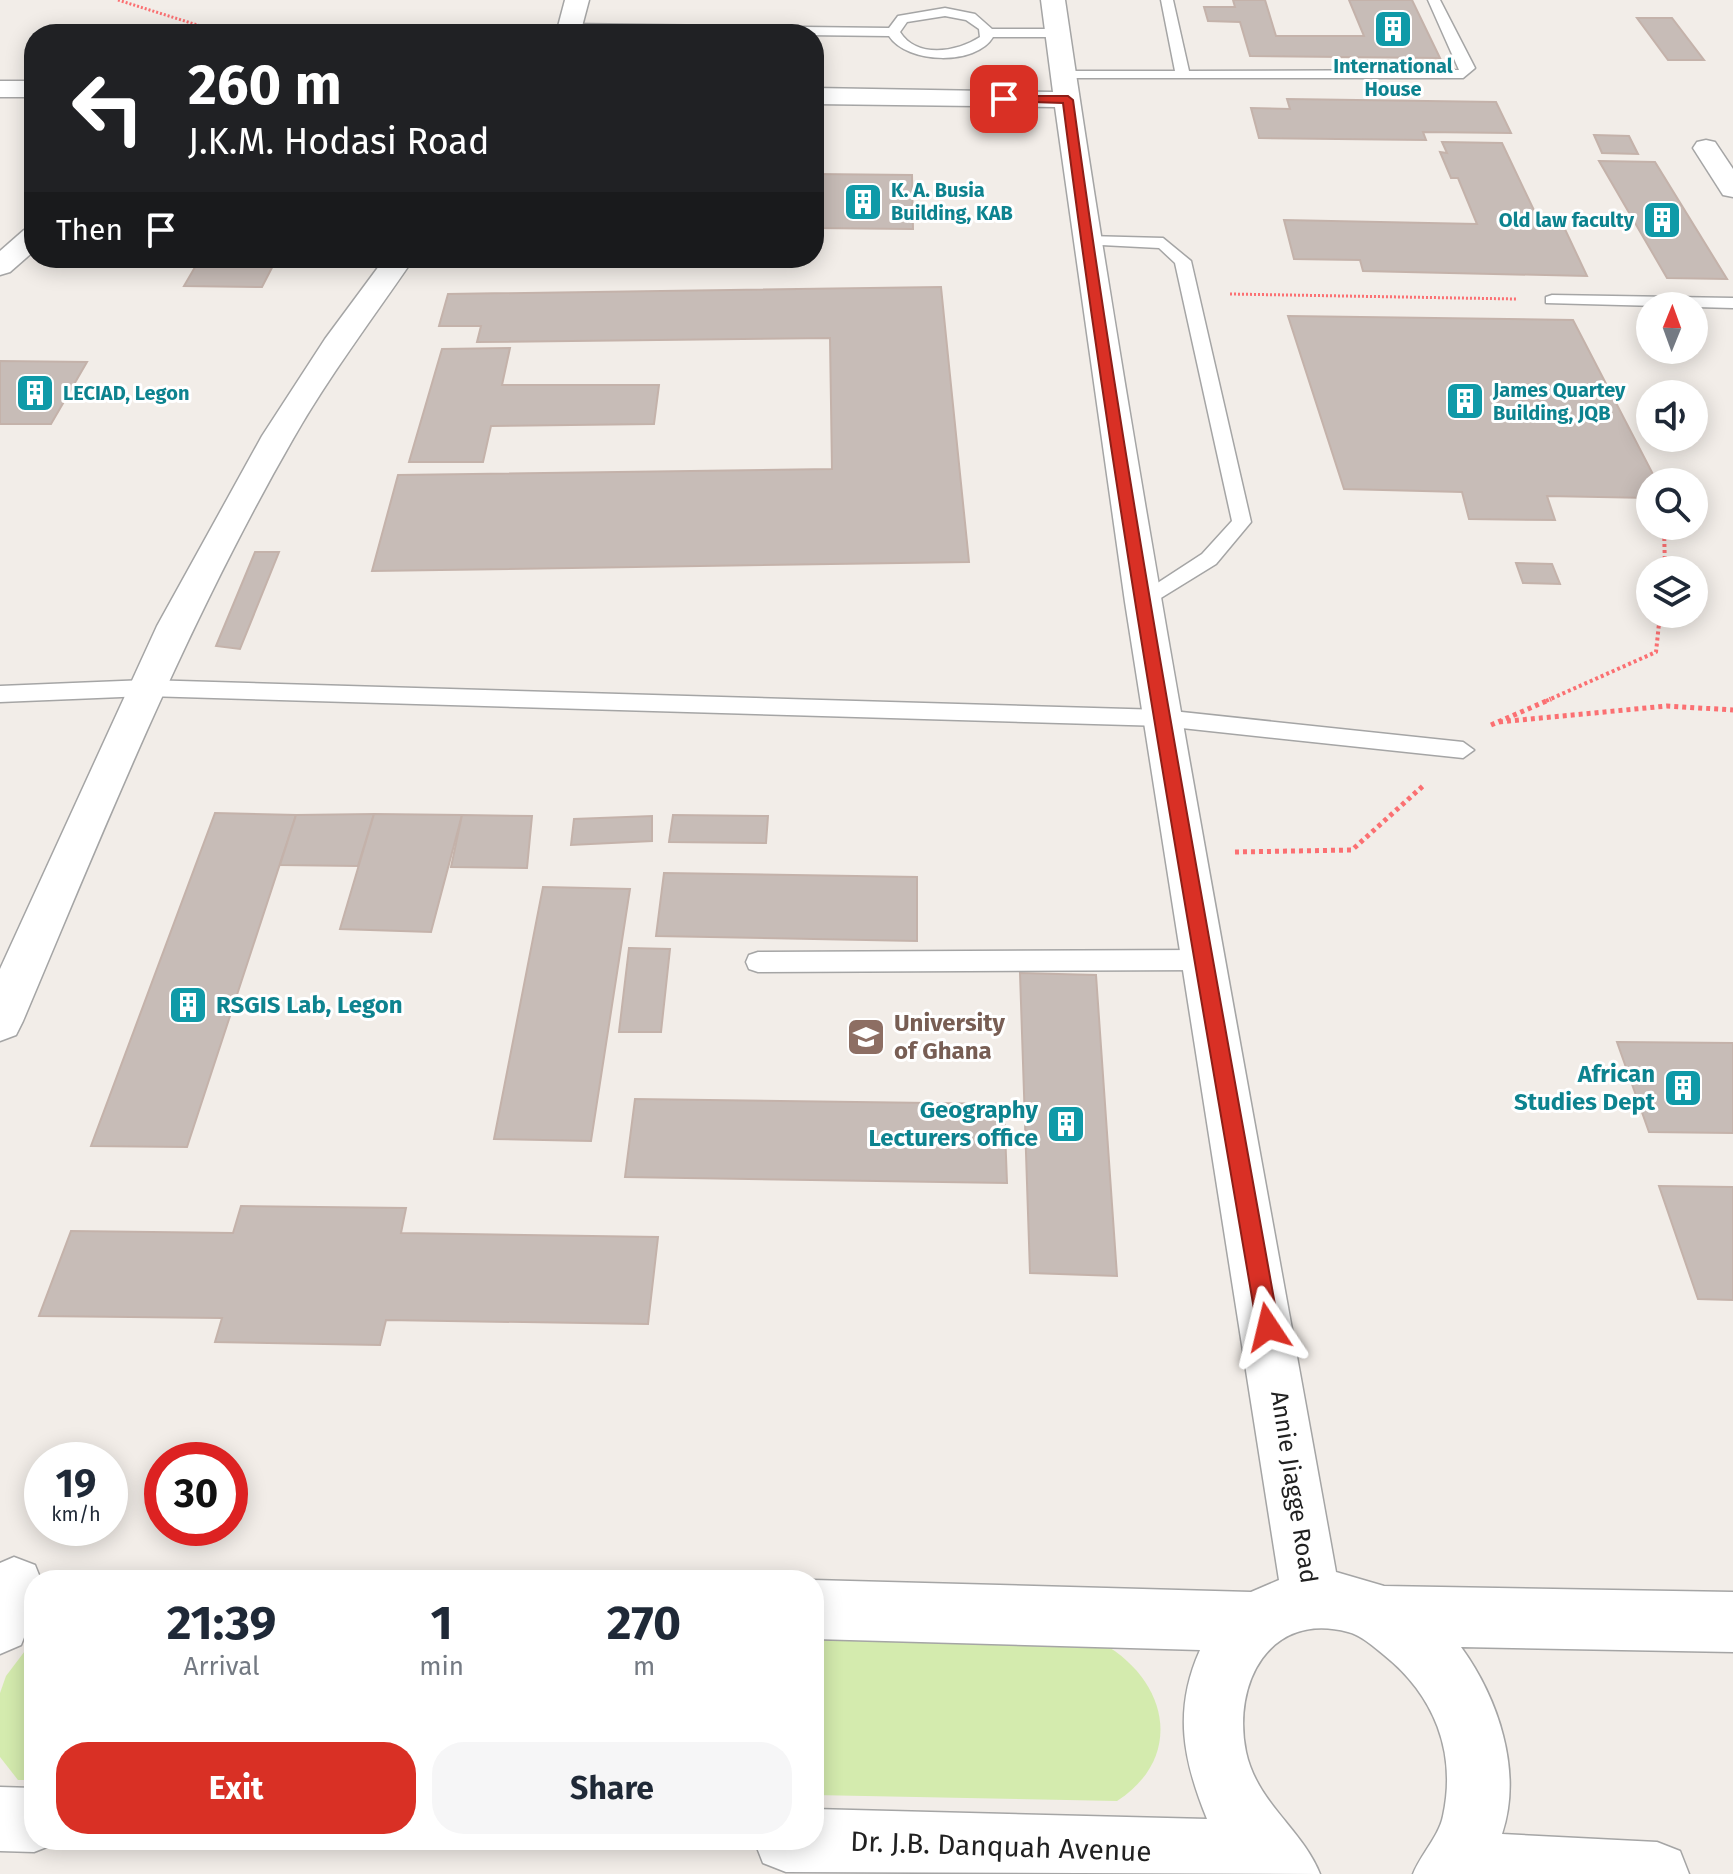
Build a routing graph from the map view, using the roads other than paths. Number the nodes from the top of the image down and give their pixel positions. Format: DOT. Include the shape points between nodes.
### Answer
graph roads {
  1 [pos="577,0"];
  2 [pos="1167,0"];
  3 [pos="1434,0"];
  4 [pos="945,6"];
  5 [pos="1055,16"];
  6 [pos="571,24"];
  7 [pos="824,32"];
  8 [pos="893,32"];
  9 [pos="987,33"];
  10 [pos="1183,76"];
  11 [pos="1066,87"];
  12 [pos="0,89"];
  13 [pos="24,89"];
  14 [pos="824,96"];
  15 [pos="1706,148"];
  16 [pos="1733,189"];
  17 [pos="1087,241"];
  18 [pos="24,245"];
  19 [pos="0,266"];
  20 [pos="392,268"];
  21 [pos="1552,300"];
  22 [pos="1733,303"];
  23 [pos="1143,602"];
  24 [pos="146,688"];
  25 [pos="0,694"];
  26 [pos="1163,718"];
  27 [pos="1463,750"];
  28 [pos="1204,960"];
  29 [pos="758,962"];
  30 [pos="0,1021"];
  31 [pos="1312,1600"];
  32 [pos="824,1609"];
  33 [pos="1382,1616"];
  34 [pos="1253,1622"];
  35 [pos="1733,1622"];
  36 [pos="0,1819"];
  37 [pos="24,1820"];
  38 [pos="824,1842"];
  39 [pos="1276,1864"];
  40 [pos="1450,1869"];
  41 [pos="1657,1874"];
  1 -- 6 [label="street"];
  2 -- 10 [label="lane"];
  3 -- 10 [label="lane" via="1468,68 1463,74"];
  4 -- 8 [label="lane" via="903,19"];
  4 -- 9 [label="lane" via="979,21"];
  5 -- 9 [label="lane"];
  5 -- 11 [label="street, Annie Jiagge Road"];
  7 -- 8 [label="lane"];
  8 -- 9 [label="lane" via="912,49 941,54 979,45"];
  10 -- 11 [label="lane"];
  11 -- 14 [label="street"];
  11 -- 17 [label="street, Annie Jiagge Road"];
  12 -- 13 [label="street"];
  15 -- 16 [label="street"];
  17 -- 23 [label="street, Annie Jiagge Road"];
  17 -- 23 [label="lane" via="1163,243 1183,261 1242,522 1209,559"];
  18 -- 19 [label="street"];
  20 -- 24 [label="street" via="363,304 272,450 196,581"];
  21 -- 22 [label="lane"];
  23 -- 26 [label="street, Annie Jiagge Road"];
  24 -- 25 [label="lane"];
  24 -- 26 [label="lane"];
  24 -- 30 [label="street"];
  26 -- 27 [label="lane"];
  26 -- 28 [label="street, Annie Jiagge Road"];
  28 -- 29 [label="lane"];
  28 -- 31 [label="street, Annie Jiagge Road"];
  31 -- 33 [label="street" via="1347,1602"];
  31 -- 34 [label="street" via="1281,1606"];
  32 -- 34 [label="street"];
  33 -- 35 [label="street"];
  33 -- 40 [label="street" via="1419,1644 1450,1682 1471,1726 1480,1776 1475,1823"];
  34 -- 39 [label="street" via="1227,1657 1213,1702 1215,1753 1233,1807"];
  36 -- 37 [label="street"];
  38 -- 39 [label="street, Dr. J.B. Danquah Avenue"];
  40 -- 41 [label="street"];
}
